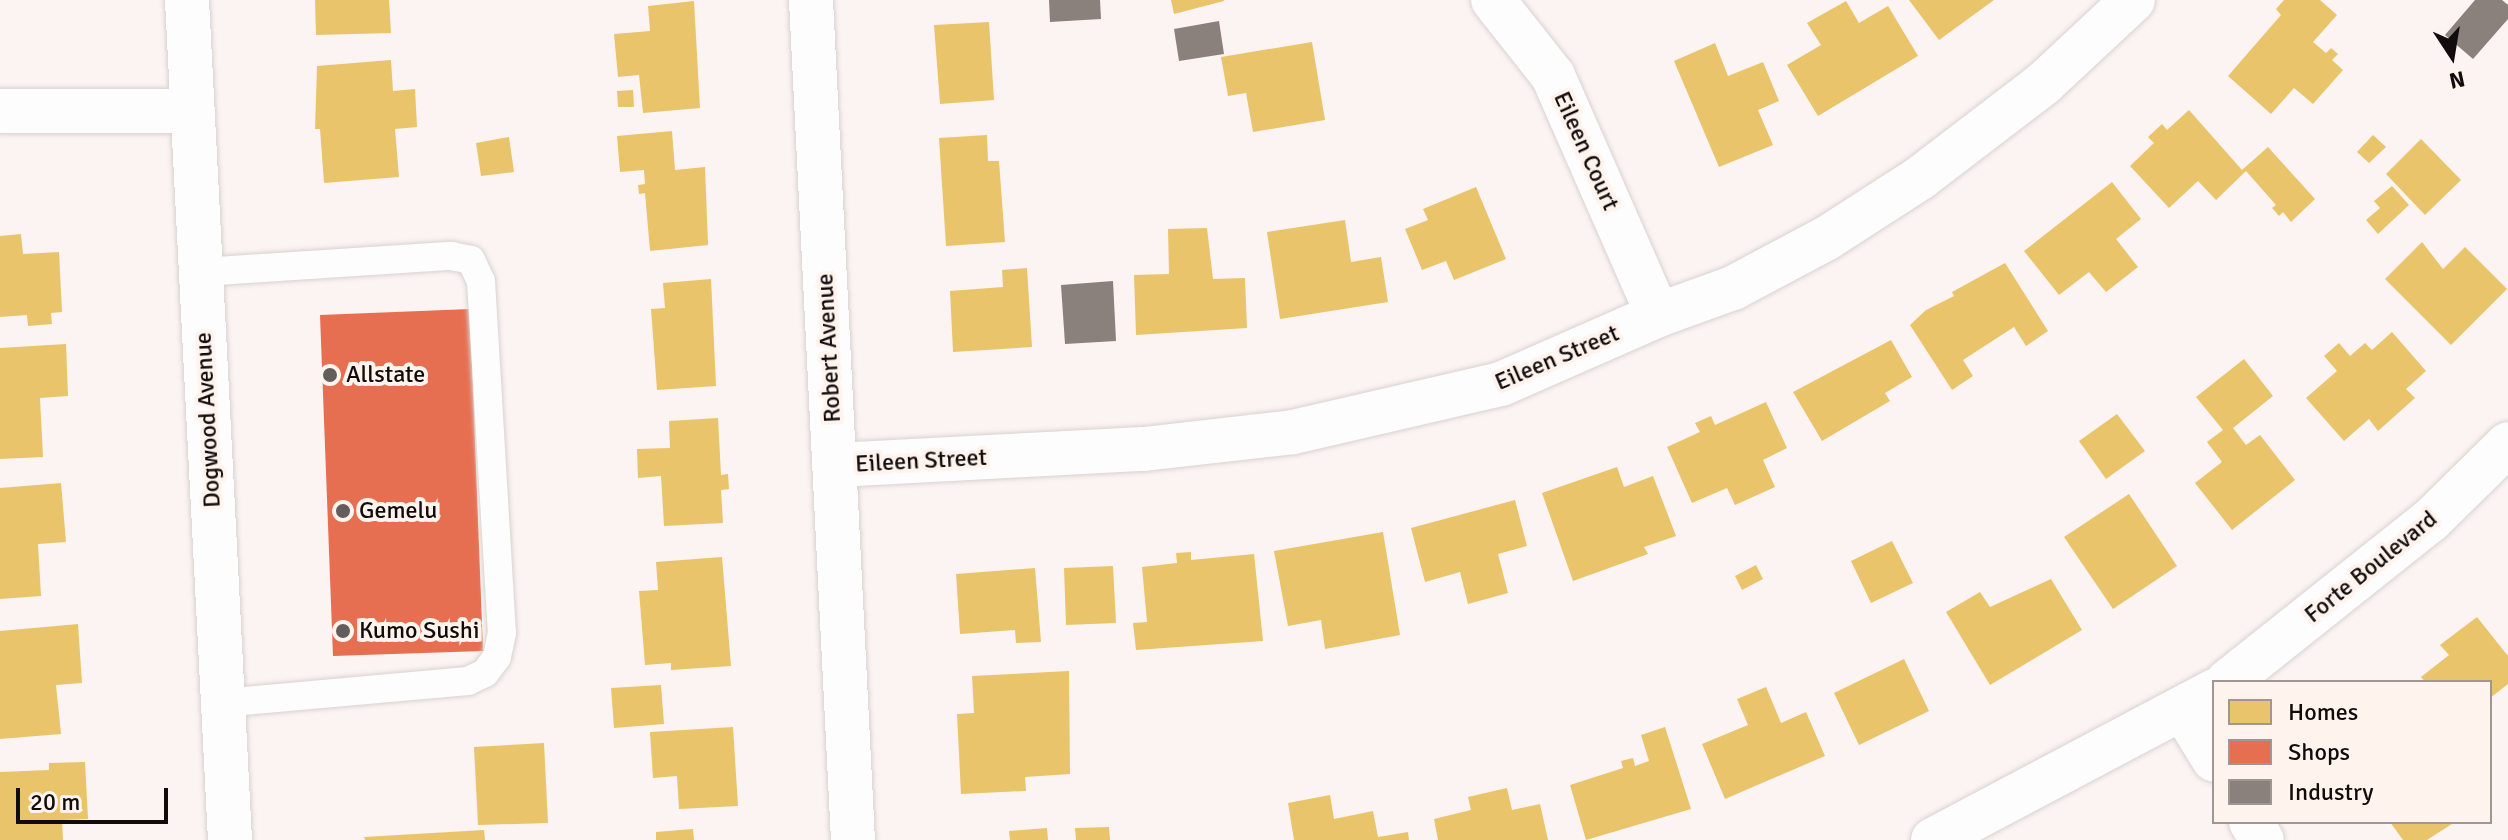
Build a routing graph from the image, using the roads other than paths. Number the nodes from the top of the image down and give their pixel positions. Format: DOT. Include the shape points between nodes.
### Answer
graph roads {
  1 [pos="187,0"];
  2 [pos="811,0"];
  3 [pos="1493,0"];
  4 [pos="2133,0"];
  5 [pos="0,111"];
  6 [pos="192,111"];
  7 [pos="201,272"];
  8 [pos="1658,315"];
  9 [pos="2508,444"];
  10 [pos="836,465"];
  11 [pos="2230,680"];
  12 [pos="2199,701"];
  13 [pos="223,703"];
  14 [pos="2212,752"];
  15 [pos="230,840"];
  16 [pos="853,840"];
  17 [pos="1933,840"];
  1 -- 6 [label="street, Dogwood Avenue"];
  2 -- 10 [label="street, Robert Avenue"];
  3 -- 8 [label="street, Eileen Court" via="1553,76"];
  4 -- 8 [label="street, Eileen Street" via="2043,84 1920,178 1827,238 1733,288"];
  5 -- 6 [label="street"];
  6 -- 7 [label="street, Dogwood Avenue"];
  7 -- 13 [label="street, Dogwood Avenue"];
  7 -- 13 [label="lane" via="451,256 471,260 481,281 502,633 491,665 468,681"];
  8 -- 10 [label="street, Eileen Street" via="1501,384 1293,432 1144,449"];
  9 -- 11 [label="street, Forte Boulevard" via="2431,520"];
  10 -- 16 [label="street, Robert Avenue"];
  12 -- 14 [label="street"];
  12 -- 17 [label="street"];
  13 -- 15 [label="street, Dogwood Avenue"];
}
